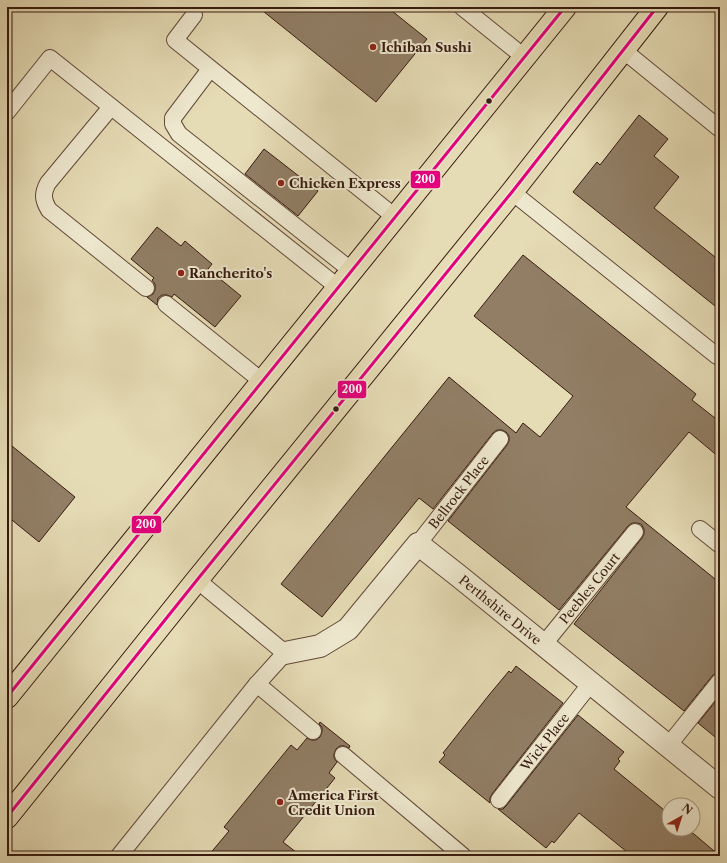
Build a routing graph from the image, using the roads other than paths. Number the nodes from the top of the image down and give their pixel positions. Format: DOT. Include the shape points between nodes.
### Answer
graph roads {
  1 [pos="565,7"];
  2 [pos="657,7"];
  3 [pos="466,9"];
  4 [pos="194,15"];
  5 [pos="624,50"];
  6 [pos="524,57"];
  7 [pos="210,69"];
  8 [pos="111,107"];
  9 [pos="7,112"];
  10 [pos="720,129"];
  11 [pos="512,192"];
  12 [pos="395,217"];
  13 [pos="352,271"];
  14 [pos="146,288"];
  15 [pos="338,288"];
  16 [pos="166,304"];
  17 [pos="717,356"];
  18 [pos="263,382"];
  19 [pos="500,439"];
  20 [pos="700,529"];
  21 [pos="635,532"];
  22 [pos="418,544"];
  23 [pos="720,545"];
  24 [pos="197,580"];
  25 [pos="544,644"];
  26 [pos="285,653"];
  27 [pos="720,681"];
  28 [pos="591,683"];
  29 [pos="257,684"];
  30 [pos="7,697"];
  31 [pos="313,731"];
  32 [pos="668,746"];
  33 [pos="343,755"];
  34 [pos="720,788"];
  35 [pos="499,800"];
  36 [pos="7,817"];
  37 [pos="118,856"];
  38 [pos="463,856"];
  1 -- 6 [label="main road"];
  2 -- 5 [label="main road"];
  3 -- 6 [label="lane"];
  4 -- 7 [label="lane" via="175,40"];
  5 -- 10 [label="lane"];
  5 -- 11 [label="main road"];
  6 -- 12 [label="main road"];
  7 -- 12 [label="lane"];
  7 -- 13 [label="lane" via="174,118 173,124 178,134"];
  8 -- 9 [label="lane" via="50,58"];
  8 -- 14 [label="lane" via="48,183 43,191 44,202 49,210"];
  8 -- 15 [label="lane"];
  11 -- 17 [label="lane"];
  11 -- 24 [label="main road"];
  12 -- 13 [label="main road"];
  13 -- 15 [label="main road"];
  15 -- 18 [label="main road"];
  16 -- 18 [label="lane"];
  18 -- 30 [label="main road"];
  19 -- 22 [label="lane, Bellrock Place"];
  20 -- 23 [label="lane"];
  21 -- 25 [label="lane, Peebles Court"];
  22 -- 25 [label="street, Perthshire Drive"];
  22 -- 26 [label="street" via="348,629 320,646"];
  24 -- 26 [label="lane"];
  24 -- 36 [label="main road"];
  25 -- 28 [label="street, Perthshire Drive"];
  26 -- 29 [label="lane"];
  27 -- 32 [label="lane"];
  28 -- 32 [label="street, Perthshire Drive"];
  28 -- 35 [label="lane, Wick Place"];
  29 -- 31 [label="lane"];
  29 -- 37 [label="lane"];
  32 -- 34 [label="street, Perthshire Drive"];
  33 -- 38 [label="lane"];
}
